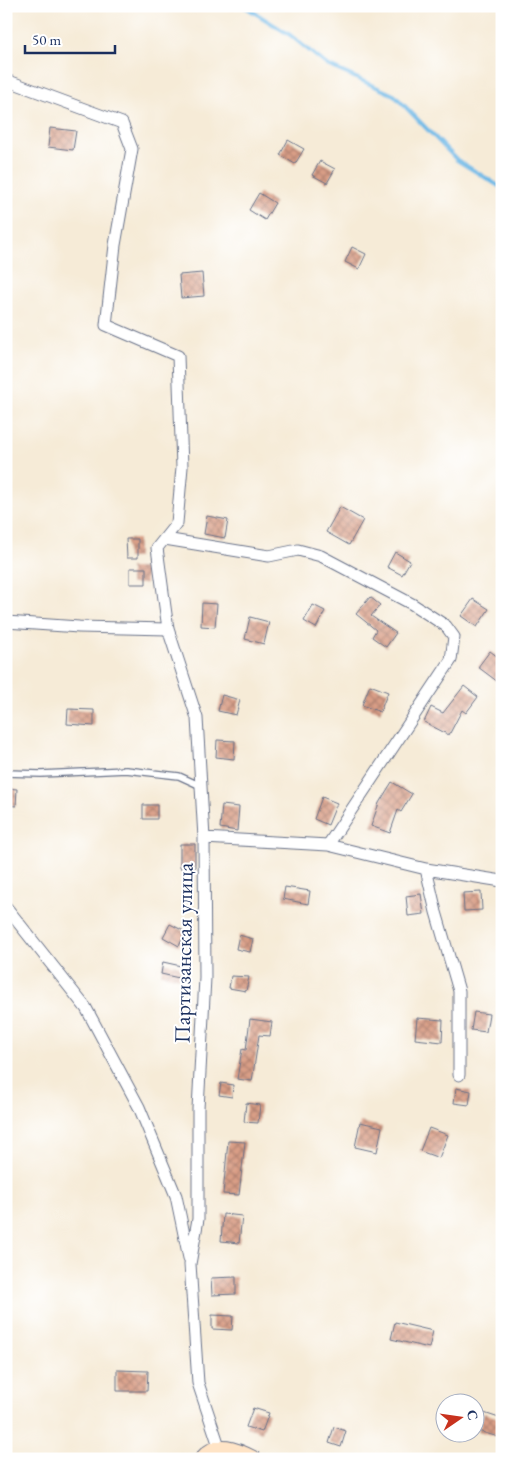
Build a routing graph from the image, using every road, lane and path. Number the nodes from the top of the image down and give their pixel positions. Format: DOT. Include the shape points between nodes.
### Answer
graph roads {
  1 [pos="6,80"];
  2 [pos="165,538"];
  3 [pos="6,622"];
  4 [pos="168,628"];
  5 [pos="6,773"];
  6 [pos="201,786"];
  7 [pos="204,838"];
  8 [pos="328,845"];
  9 [pos="426,868"];
  10 [pos="502,881"];
  11 [pos="6,907"];
  12 [pos="459,1075"];
  13 [pos="190,1264"];
  14 [pos="220,1449"];
  15 [pos="202,1459"];
  16 [pos="253,1459"];
  1 -- 2 [label="street, Партизанская улица" via="122,124 132,149 115,245 106,325 178,356 182,467 178,523"];
  2 -- 4 [label="street, Партизанская улица" via="157,548"];
  2 -- 8 [label="street" via="269,556 298,550 321,556 412,604 446,626 454,637 451,660"];
  3 -- 4 [label="street"];
  4 -- 6 [label="street, Партизанская улица" via="197,718"];
  5 -- 6 [label="lane" via="126,770 179,776"];
  6 -- 7 [label="street, Партизанская улица"];
  7 -- 8 [label="street"];
  7 -- 13 [label="street, Партизанская улица" via="205,978 198,1110 198,1219"];
  8 -- 9 [label="street"];
  9 -- 10 [label="street"];
  9 -- 12 [label="street" via="459,991"];
  11 -- 13 [label="street" via="86,1008 139,1107 176,1196"];
  13 -- 14 [label="street, Партизанская улица" via="198,1383"];
  14 -- 15 [label="main road"];
  14 -- 16 [label="main road" via="234,1450"];
}
